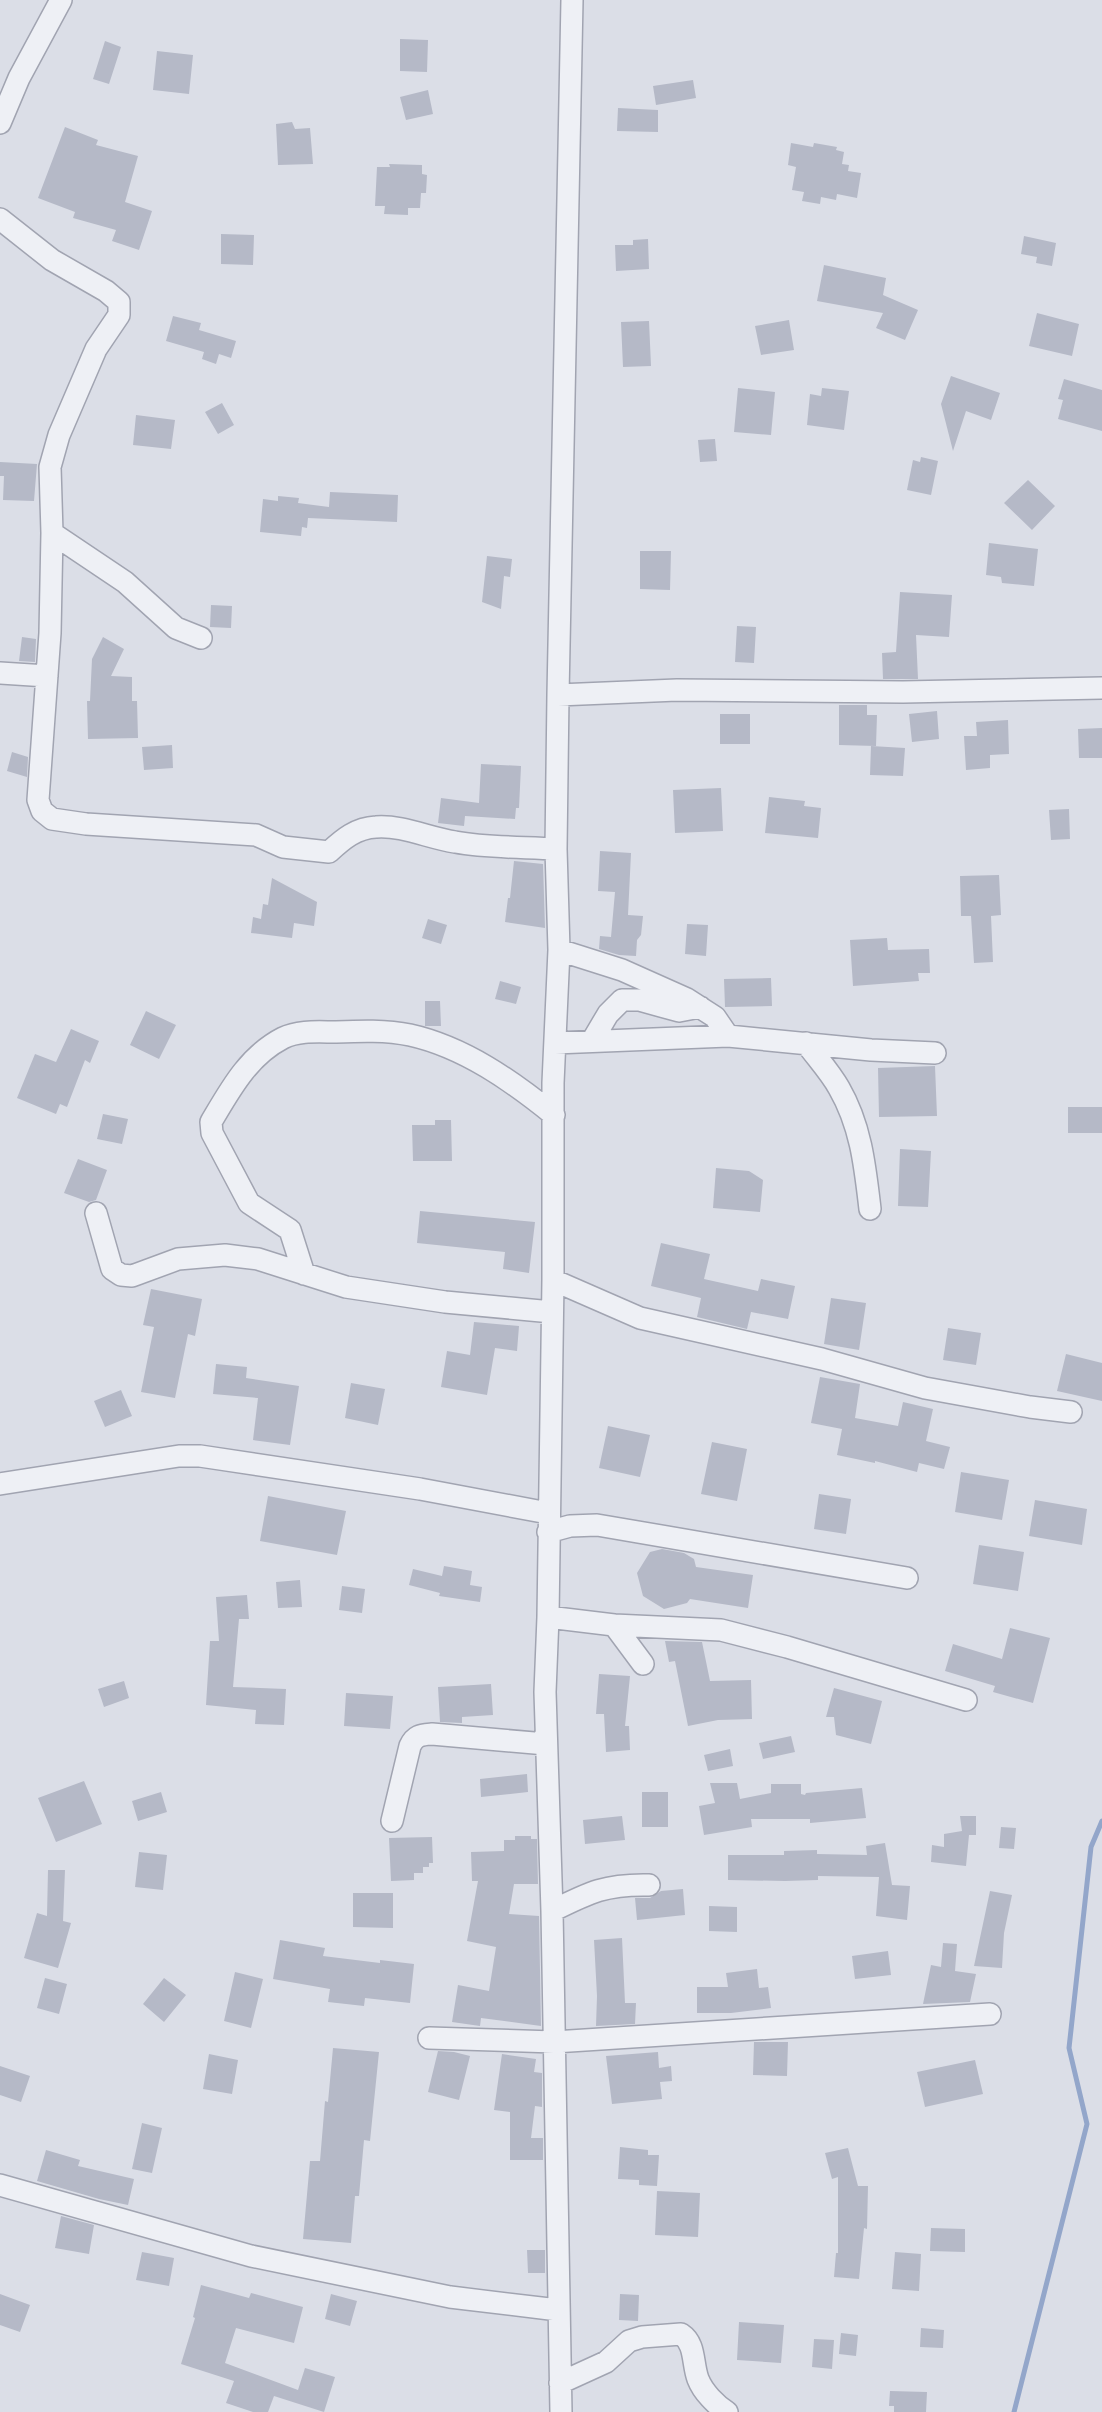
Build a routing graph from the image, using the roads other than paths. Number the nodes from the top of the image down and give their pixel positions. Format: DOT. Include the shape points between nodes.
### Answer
graph roads {
  1 [pos="61,0"];
  2 [pos="572,0"];
  3 [pos="0,123"];
  4 [pos="0,219"];
  5 [pos="52,533"];
  6 [pos="201,638"];
  7 [pos="0,673"];
  8 [pos="47,676"];
  9 [pos="1102,688"];
  10 [pos="558,695"];
  11 [pos="556,849"];
  12 [pos="559,950"];
  13 [pos="700,1007"];
  14 [pos="728,1036"];
  15 [pos="592,1041"];
  16 [pos="555,1043"];
  17 [pos="806,1043"];
  18 [pos="935,1053"];
  19 [pos="554,1115"];
  20 [pos="870,1209"];
  21 [pos="96,1213"];
  22 [pos="304,1274"];
  23 [pos="553,1280"];
  24 [pos="552,1312"];
  25 [pos="1071,1412"];
  26 [pos="0,1484"];
  27 [pos="548,1522"];
  28 [pos="907,1578"];
  29 [pos="548,1617"];
  30 [pos="614,1625"];
  31 [pos="643,1664"];
  32 [pos="545,1692"];
  33 [pos="966,1700"];
  34 [pos="392,1821"];
  35 [pos="649,1885"];
  36 [pos="552,1911"];
  37 [pos="990,2014"];
  38 [pos="429,2038"];
  39 [pos="554,2042"];
  40 [pos="0,2185"];
  41 [pos="558,2310"];
  42 [pos="560,2383"];
  43 [pos="561,2412"];
  44 [pos="727,2412"];
  1 -- 3 [label="street"];
  2 -- 10 [label="street"];
  4 -- 5 [label="street" via="52,260 119,302 119,315 96,349 59,435 50,467"];
  5 -- 6 [label="street" via="125,582 176,628"];
  5 -- 8 [label="street"];
  7 -- 8 [label="street"];
  8 -- 11 [label="street" via="38,800 51,819 257,835 283,847 330,852 346,836 375,827 471,845"];
  9 -- 10 [label="street"];
  10 -- 11 [label="street"];
  11 -- 12 [label="street"];
  12 -- 13 [label="street" via="622,970"];
  12 -- 16 [label="street"];
  13 -- 14 [label="street" via="715,1017"];
  13 -- 15 [label="street" via="679,1011 622,1000 607,1014"];
  14 -- 15 [label="street"];
  14 -- 17 [label="street"];
  15 -- 16 [label="street"];
  16 -- 19 [label="street"];
  17 -- 18 [label="street"];
  17 -- 20 [label="street" via="839,1086 855,1120"];
  19 -- 22 [label="street" via="496,1073 418,1037 365,1031 308,1032 284,1038 247,1066 211,1122 212,1133 249,1203 289,1230"];
  19 -- 23 [label="street"];
  21 -- 22 [label="street" via="106,1253 121,1275 132,1276 178,1259 225,1255 258,1259"];
  22 -- 24 [label="street" via="395,1296"];
  23 -- 24 [label="street"];
  23 -- 25 [label="street" via="640,1318 822,1359 925,1388"];
  24 -- 27 [label="street"];
  26 -- 27 [label="street" via="200,1456 420,1489"];
  27 -- 28 [label="street" via="597,1525"];
  27 -- 29 [label="street"];
  29 -- 30 [label="street"];
  29 -- 32 [label="street"];
  30 -- 31 [label="street"];
  30 -- 33 [label="street" via="721,1630"];
  32 -- 34 [label="street" via="546,1744 432,1734 413,1739"];
  32 -- 36 [label="street"];
  35 -- 36 [label="street" via="609,1886"];
  36 -- 39 [label="street"];
  37 -- 39 [label="street"];
  38 -- 39 [label="street"];
  39 -- 41 [label="street"];
  40 -- 41 [label="street" via="251,2256 450,2297"];
  41 -- 42 [label="street"];
  42 -- 43 [label="street"];
  42 -- 44 [label="street" via="606,2362 629,2341 681,2334 691,2343 699,2381"];
}
